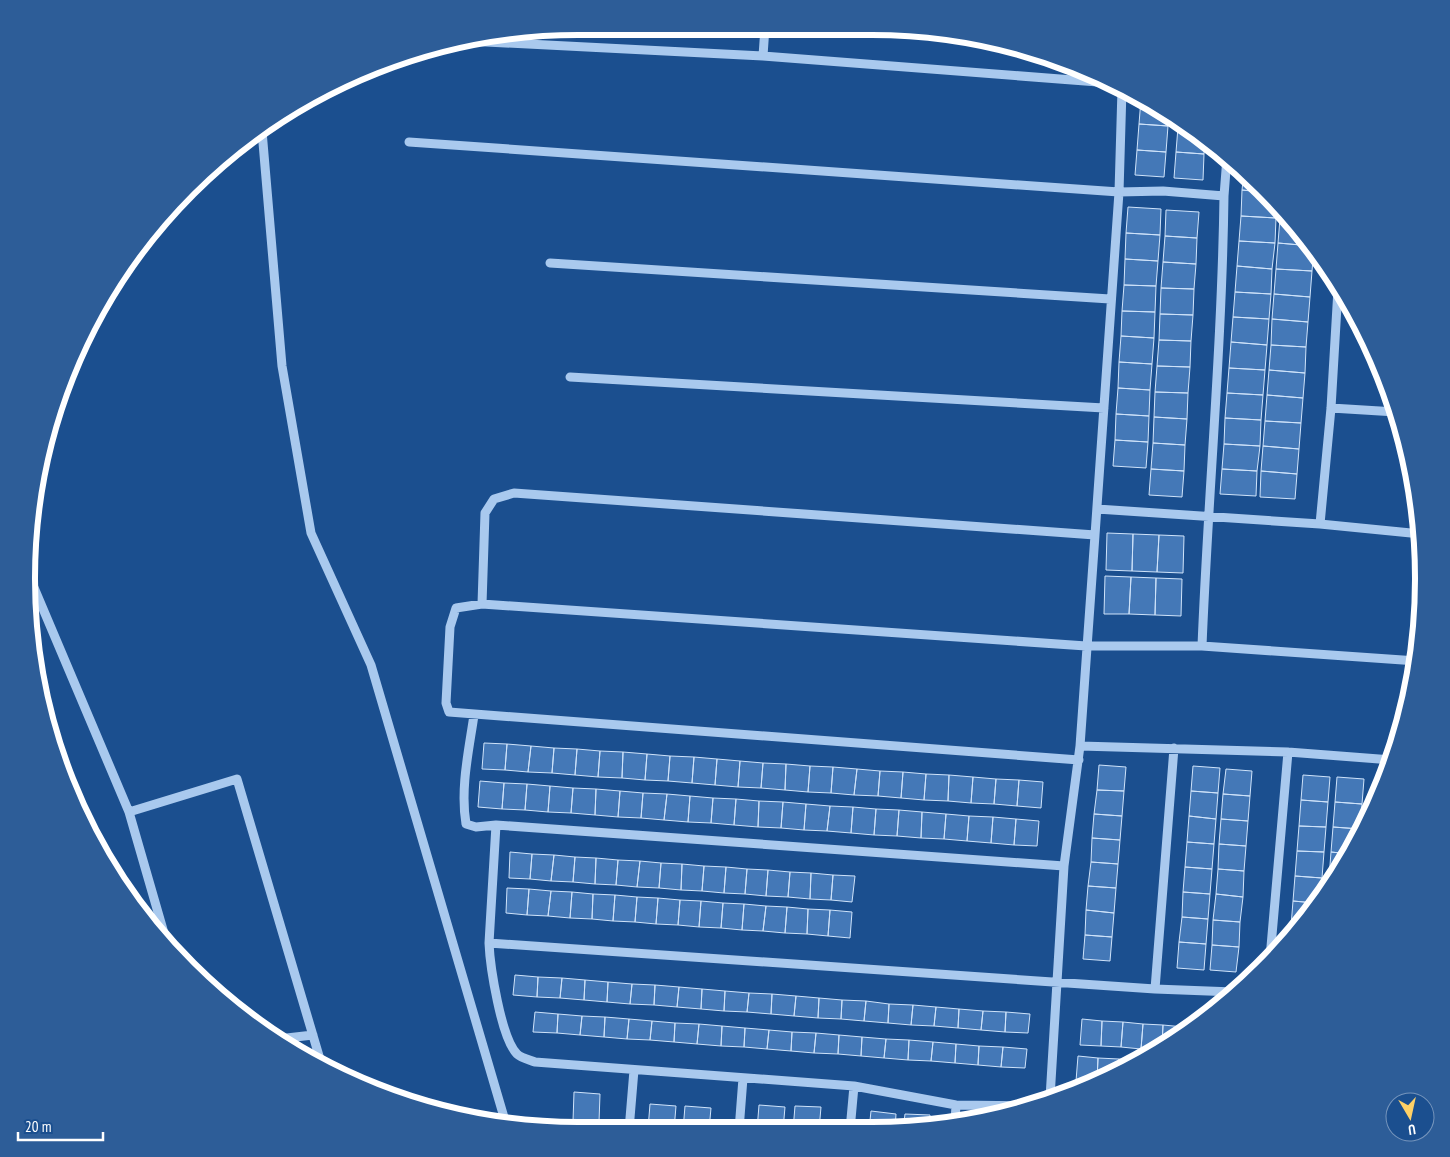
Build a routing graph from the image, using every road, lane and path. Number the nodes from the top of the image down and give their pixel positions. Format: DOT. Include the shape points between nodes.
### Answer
graph roads {
  1 [pos="764,35"];
  2 [pos="492,42"];
  3 [pos="763,56"];
  4 [pos="1091,81"];
  5 [pos="1122,96"];
  6 [pos="263,137"];
  7 [pos="409,142"];
  8 [pos="1226,167"];
  9 [pos="1120,192"];
  10 [pos="1224,196"];
  11 [pos="550,263"];
  12 [pos="1110,299"];
  13 [pos="1337,300"];
  14 [pos="570,377"];
  15 [pos="1104,408"];
  16 [pos="1331,408"];
  17 [pos="1388,412"];
  18 [pos="1097,509"];
  19 [pos="1207,517"];
  20 [pos="1320,524"];
  21 [pos="1413,533"];
  22 [pos="1095,535"];
  23 [pos="35,591"];
  24 [pos="482,604"];
  25 [pos="1086,646"];
  26 [pos="1202,646"];
  27 [pos="1408,660"];
  28 [pos="474,715"];
  29 [pos="1080,746"];
  30 [pos="1174,748"];
  31 [pos="1288,752"];
  32 [pos="1384,759"];
  33 [pos="1079,760"];
  34 [pos="129,812"];
  35 [pos="496,825"];
  36 [pos="1064,866"];
  37 [pos="162,928"];
  38 [pos="490,943"];
  39 [pos="1271,947"];
  40 [pos="1056,981"];
  41 [pos="1155,989"];
  42 [pos="1224,992"];
  43 [pos="313,1035"];
  44 [pos="289,1038"];
  45 [pos="319,1056"];
  46 [pos="634,1070"];
  47 [pos="744,1078"];
  48 [pos="854,1086"];
  49 [pos="1050,1091"];
  50 [pos="956,1105"];
  51 [pos="1002,1106"];
  52 [pos="956,1115"];
  53 [pos="504,1116"];
  54 [pos="630,1122"];
  55 [pos="740,1122"];
  56 [pos="851,1122"];
  1 -- 3 [label="street"];
  2 -- 3 [label="street"];
  3 -- 4 [label="street"];
  5 -- 9 [label="street"];
  6 -- 53 [label="street" via="282,366 311,533 371,666"];
  7 -- 9 [label="street"];
  8 -- 10 [label="street"];
  9 -- 10 [label="street" via="1163,191"];
  9 -- 12 [label="street"];
  10 -- 19 [label="street" via="1223,278"];
  11 -- 12 [label="street"];
  12 -- 15 [label="street"];
  13 -- 16 [label="street"];
  14 -- 15 [label="street"];
  15 -- 18 [label="street"];
  16 -- 17 [label="street"];
  16 -- 20 [label="street"];
  18 -- 19 [label="street"];
  18 -- 22 [label="street"];
  19 -- 20 [label="street"];
  19 -- 26 [label="street"];
  20 -- 21 [label="street"];
  22 -- 24 [label="street" via="514,493 494,499 485,512"];
  22 -- 25 [label="street"];
  23 -- 34 [label="street"];
  24 -- 25 [label="street"];
  24 -- 28 [label="street" via="456,608 450,627 446,702 449,712"];
  25 -- 26 [label="street"];
  25 -- 29 [label="street"];
  26 -- 27 [label="street"];
  28 -- 33 [label="street"];
  28 -- 35 [label="street" via="465,779 466,824 476,827"];
  29 -- 30 [label="street"];
  29 -- 33 [label="street"];
  30 -- 31 [label="street"];
  30 -- 41 [label="street"];
  31 -- 32 [label="street"];
  31 -- 39 [label="street"];
  33 -- 36 [label="street"];
  34 -- 37 [label="street"];
  34 -- 43 [label="street" via="237,779"];
  35 -- 36 [label="street"];
  35 -- 38 [label="street"];
  36 -- 40 [label="street"];
  38 -- 40 [label="street"];
  38 -- 46 [label="street" via="490,962 504,1023 508,1039 518,1055 535,1062"];
  40 -- 41 [label="street"];
  40 -- 49 [label="street"];
  41 -- 42 [label="street"];
  43 -- 44 [label="street"];
  43 -- 45 [label="street"];
  46 -- 47 [label="street"];
  46 -- 54 [label="street"];
  47 -- 48 [label="street"];
  47 -- 55 [label="street"];
  48 -- 50 [label="street"];
  48 -- 56 [label="street"];
  50 -- 51 [label="street"];
  50 -- 52 [label="street"];
}
